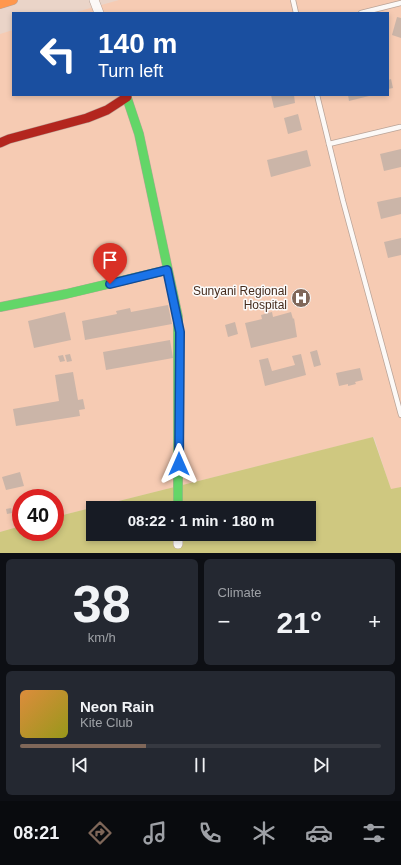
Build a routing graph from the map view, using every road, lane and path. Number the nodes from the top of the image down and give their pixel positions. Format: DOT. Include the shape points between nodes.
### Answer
graph roads {
  1 [pos="13,0"];
  2 [pos="94,0"];
  3 [pos="293,0"];
  4 [pos="401,3"];
  5 [pos="0,4"];
  6 [pos="99,12"];
  7 [pos="296,12"];
  8 [pos="365,12"];
  9 [pos="126,96"];
  10 [pos="316,96"];
  11 [pos="400,126"];
  12 [pos="0,143"];
  13 [pos="329,144"];
  14 [pos="167,270"];
  15 [pos="0,307"];
  16 [pos="401,416"];
  17 [pos="178,501"];
  1 -- 5 [label="main road"];
  2 -- 6 [label="street"];
  3 -- 7 [label="lane"];
  4 -- 8 [label="lane"];
  9 -- 12 [label="main road" via="99,114"];
  9 -- 14 [label="main road" via="139,134"];
  10 -- 13 [label="lane"];
  11 -- 13 [label="lane"];
  13 -- 16 [label="lane"];
  14 -- 15 [label="main road"];
  14 -- 17 [label="main road" via="180,332"];
}
